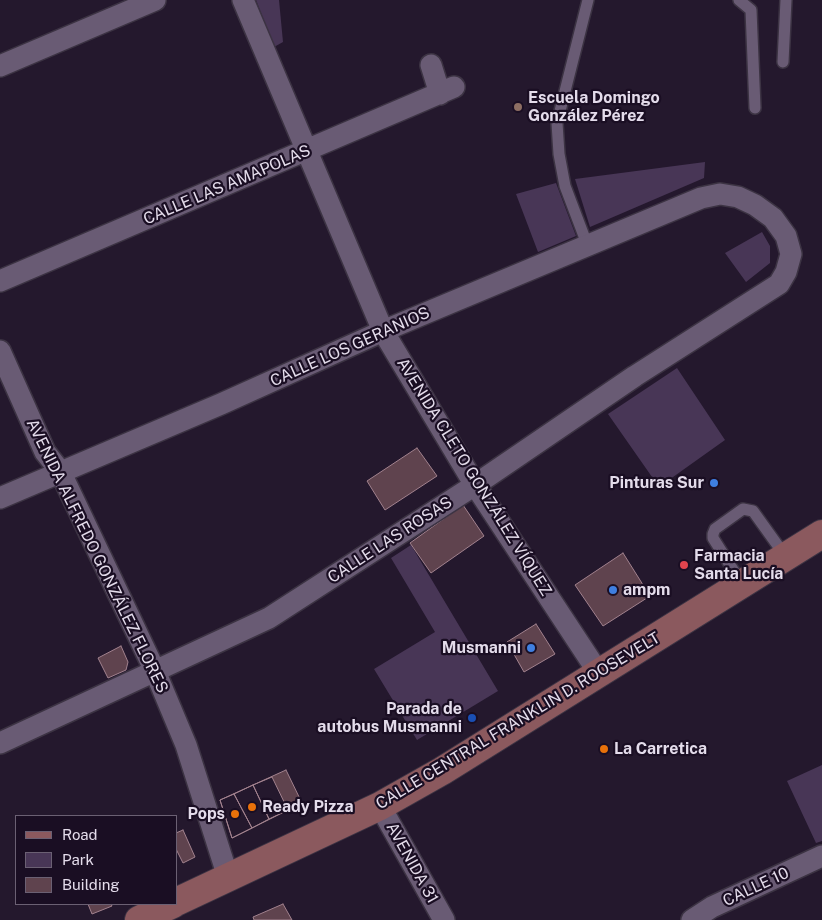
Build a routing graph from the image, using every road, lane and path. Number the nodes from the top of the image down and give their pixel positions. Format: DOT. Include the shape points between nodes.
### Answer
graph roads {
  1 [pos="155,0"];
  2 [pos="243,0"];
  3 [pos="588,0"];
  4 [pos="739,0"];
  5 [pos="786,0"];
  6 [pos="783,62"];
  7 [pos="431,65"];
  8 [pos="0,66"];
  9 [pos="755,108"];
  10 [pos="307,151"];
  11 [pos="587,244"];
  12 [pos="0,281"];
  13 [pos="757,297"];
  14 [pos="383,331"];
  15 [pos="0,351"];
  16 [pos="60,471"];
  17 [pos="475,485"];
  18 [pos="0,498"];
  19 [pos="822,534"];
  20 [pos="786,557"];
  21 [pos="742,584"];
  22 [pos="155,671"];
  23 [pos="598,672"];
  24 [pos="0,743"];
  25 [pos="380,806"];
  26 [pos="822,856"];
  27 [pos="228,877"];
  28 [pos="178,901"];
  29 [pos="171,905"];
  30 [pos="139,920"];
  31 [pos="444,920"];
  32 [pos="692,920"];
  1 -- 8 [label="street"];
  2 -- 10 [label="street, AVENIDA CLETO GONZÁLEZ VÍQUEZ"];
  3 -- 11 [label="lane" via="557,123 565,186"];
  4 -- 9 [label="lane" via="751,10"];
  5 -- 6 [label="lane"];
  7 -- 10 [label="street, CALLE LAS AMAPOLAS" via="447,90"];
  10 -- 12 [label="street, CALLE LAS AMAPOLAS"];
  10 -- 14 [label="street, AVENIDA CLETO GONZÁLEZ VÍQUEZ"];
  11 -- 13 [label="street, CALLE LOS GERANIOS" via="701,198 720,194 738,197 773,218 786,236 791,254 779,284"];
  11 -- 14 [label="street, CALLE LOS GERANIOS"];
  13 -- 17 [label="street, CALLE LAS ROSAS"];
  14 -- 16 [label="street, CALLE LOS GERANIOS" via="221,404"];
  14 -- 17 [label="street, AVENIDA CLETO GONZÁLEZ VÍQUEZ"];
  15 -- 16 [label="street, AVENIDA ALFREDO GONZÁLEZ FLORES" via="45,452"];
  16 -- 18 [label="street, CALLE LOS GERANIOS"];
  16 -- 22 [label="street, AVENIDA ALFREDO GONZÁLEZ FLORES"];
  17 -- 22 [label="street, CALLE LAS ROSAS" via="269,618"];
  17 -- 23 [label="street, AVENIDA CLETO GONZÁLEZ VÍQUEZ"];
  19 -- 20 [label="main road, CALLE CENTRAL FRANKLIN D. ROOSEVELT"];
  20 -- 21 [label="main road, CALLE CENTRAL FRANKLIN D. ROOSEVELT"];
  20 -- 21 [label="lane" via="753,512 743,509 715,528 713,538"];
  21 -- 23 [label="main road, CALLE CENTRAL FRANKLIN D. ROOSEVELT"];
  22 -- 24 [label="street, CALLE LAS ROSAS"];
  22 -- 27 [label="street, AVENIDA ALFREDO GONZÁLEZ FLORES" via="186,745"];
  23 -- 25 [label="main road, CALLE CENTRAL FRANKLIN D. ROOSEVELT" via="442,771"];
  25 -- 27 [label="main road, CALLE CENTRAL FRANKLIN D. ROOSEVELT"];
  25 -- 31 [label="street, AVENIDA 31"];
  26 -- 32 [label="street, CALLE 10" via="712,907"];
  27 -- 28 [label="main road, CALLE CENTRAL FRANKLIN D. ROOSEVELT"];
  29 -- 30 [label="main road"];
}
